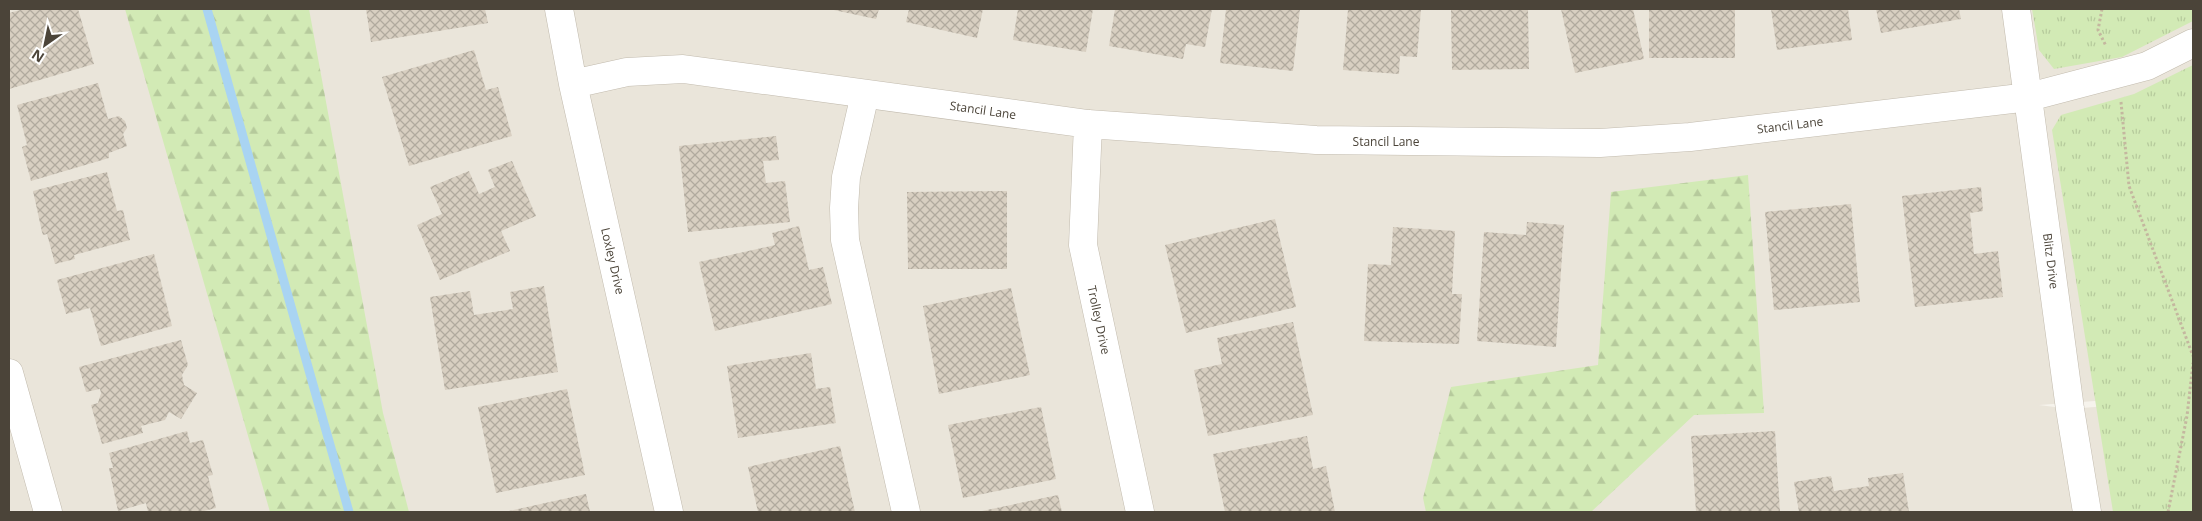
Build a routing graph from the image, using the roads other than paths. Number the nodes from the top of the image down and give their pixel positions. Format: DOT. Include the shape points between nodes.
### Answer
graph roads {
  1 [pos="559,9"];
  2 [pos="2016,9"];
  3 [pos="2193,43"];
  4 [pos="573,84"];
  5 [pos="865,94"];
  6 [pos="2029,97"];
  7 [pos="1088,124"];
  8 [pos="9,373"];
  9 [pos="12,401"];
  10 [pos="48,512"];
  11 [pos="669,512"];
  12 [pos="906,512"];
  13 [pos="1140,512"];
  14 [pos="2087,512"];
  1 -- 4 [label="street, Loxley Drive"];
  2 -- 6 [label="street, Blitz Drive"];
  3 -- 6 [label="street, Stancil Lane" via="2147,66"];
  4 -- 5 [label="street, Stancil Lane" via="627,72 683,69"];
  4 -- 11 [label="street, Loxley Drive"];
  5 -- 7 [label="street, Stancil Lane"];
  5 -- 12 [label="street" via="846,177 845,240"];
  6 -- 7 [label="street, Stancil Lane" via="1690,137 1600,143 1316,140"];
  6 -- 14 [label="street, Blitz Drive" via="2070,409"];
  7 -- 13 [label="street, Trolley Drive" via="1084,245"];
  8 -- 9 [label="street"];
  9 -- 10 [label="street"];
}
